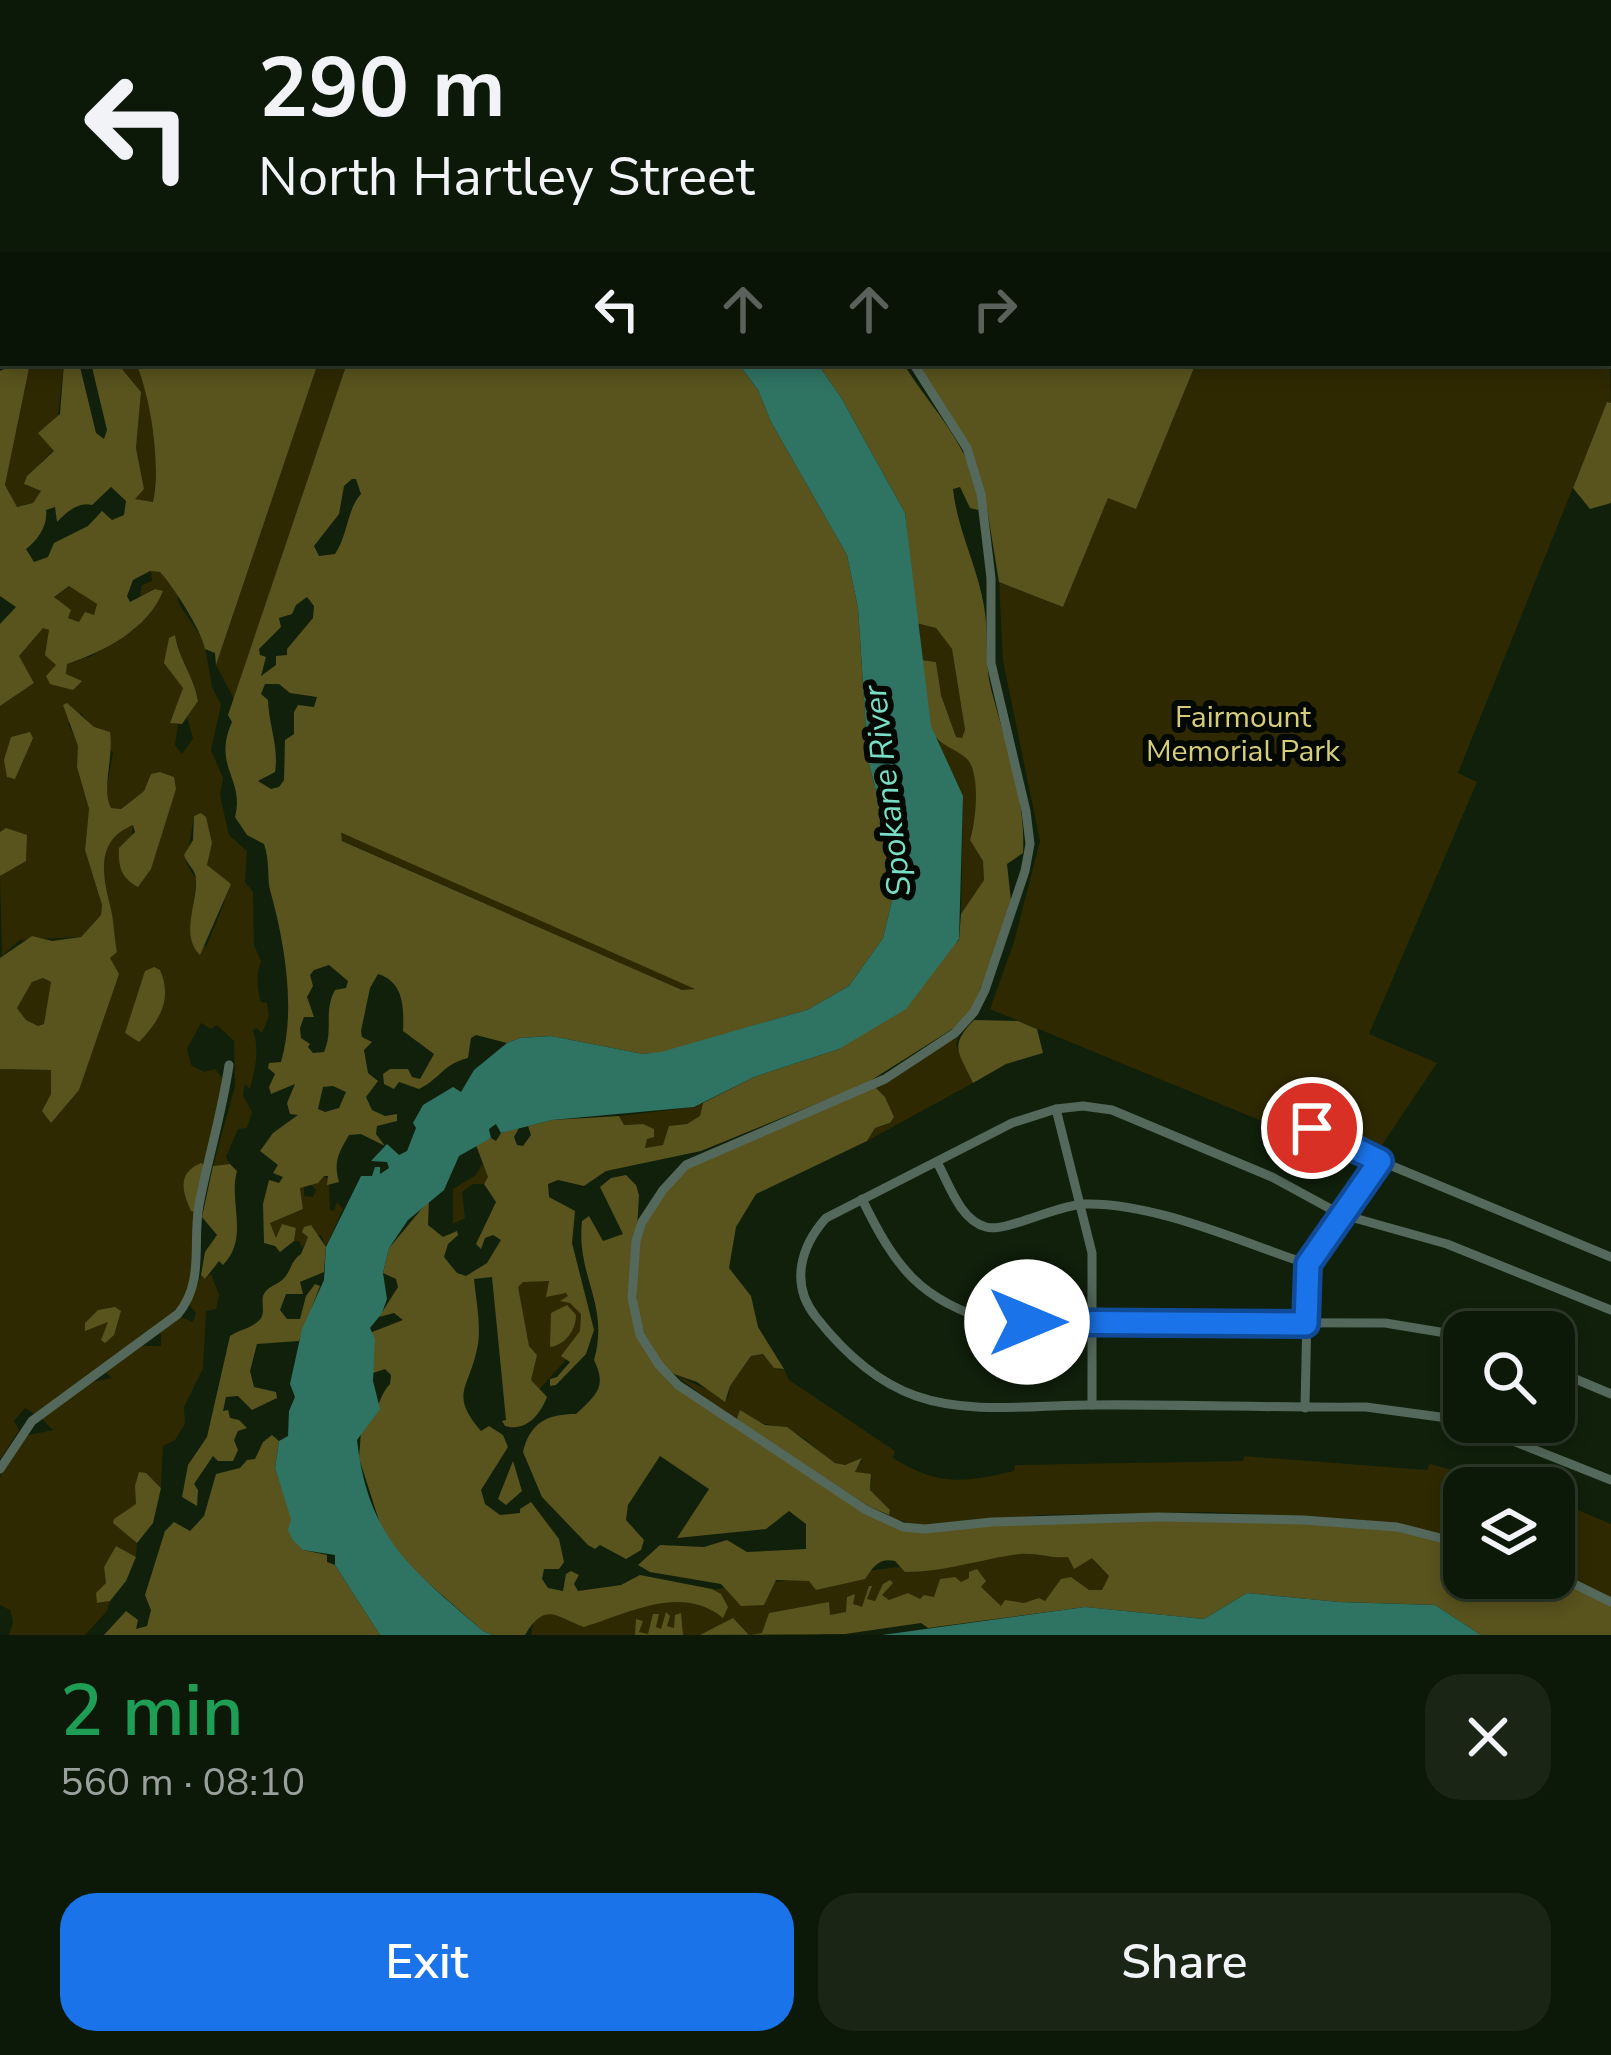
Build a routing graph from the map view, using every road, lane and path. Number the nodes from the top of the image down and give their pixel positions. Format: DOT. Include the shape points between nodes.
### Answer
graph roads {
  1 [pos="915,366"];
  2 [pos="230,1065"];
  3 [pos="1056,1109"];
  4 [pos="1312,1128"];
  5 [pos="1380,1161"];
  6 [pos="938,1162"];
  7 [pos="862,1199"];
  8 [pos="1082,1204"];
  9 [pos="1340,1214"];
  10 [pos="1611,1257"];
  11 [pos="1308,1264"];
  12 [pos="1611,1310"];
  13 [pos="1092,1322"];
  14 [pos="1306,1324"];
  15 [pos="1443,1333"];
  16 [pos="1575,1379"];
  17 [pos="1611,1394"];
  18 [pos="1092,1405"];
  19 [pos="1305,1408"];
  20 [pos="0,1468"];
  21 [pos="1611,1480"];
  22 [pos="1443,1539"];
  23 [pos="1575,1584"];
  24 [pos="1611,1602"];
  1 -- 22 [label="street" via="967,448 981,494 992,663 1026,811 1025,871 985,990 955,1033 885,1079 686,1165 663,1190 632,1261 640,1335 698,1400 903,1527 1303,1520"];
  2 -- 20 [label="street" via="186,1303 32,1421"];
  3 -- 6 [label="street"];
  3 -- 8 [label="street"];
  3 -- 9 [label="street" via="1112,1110"];
  4 -- 5 [label="street"];
  5 -- 9 [label="street"];
  5 -- 10 [label="street"];
  6 -- 7 [label="street"];
  6 -- 8 [label="street" via="964,1213 984,1227"];
  7 -- 13 [label="street" via="897,1264 958,1312 995,1322"];
  7 -- 18 [label="street" via="813,1233 799,1280 807,1306 847,1352 892,1386 948,1404"];
  8 -- 11 [label="street" via="1123,1206"];
  8 -- 13 [label="street"];
  9 -- 11 [label="street"];
  9 -- 12 [label="street" via="1447,1244"];
  11 -- 14 [label="street"];
  13 -- 14 [label="street"];
  13 -- 18 [label="street"];
  14 -- 15 [label="street"];
  14 -- 19 [label="street"];
  16 -- 17 [label="street"];
  18 -- 19 [label="street"];
  19 -- 21 [label="street" via="1440,1417"];
  23 -- 24 [label="street"];
}
